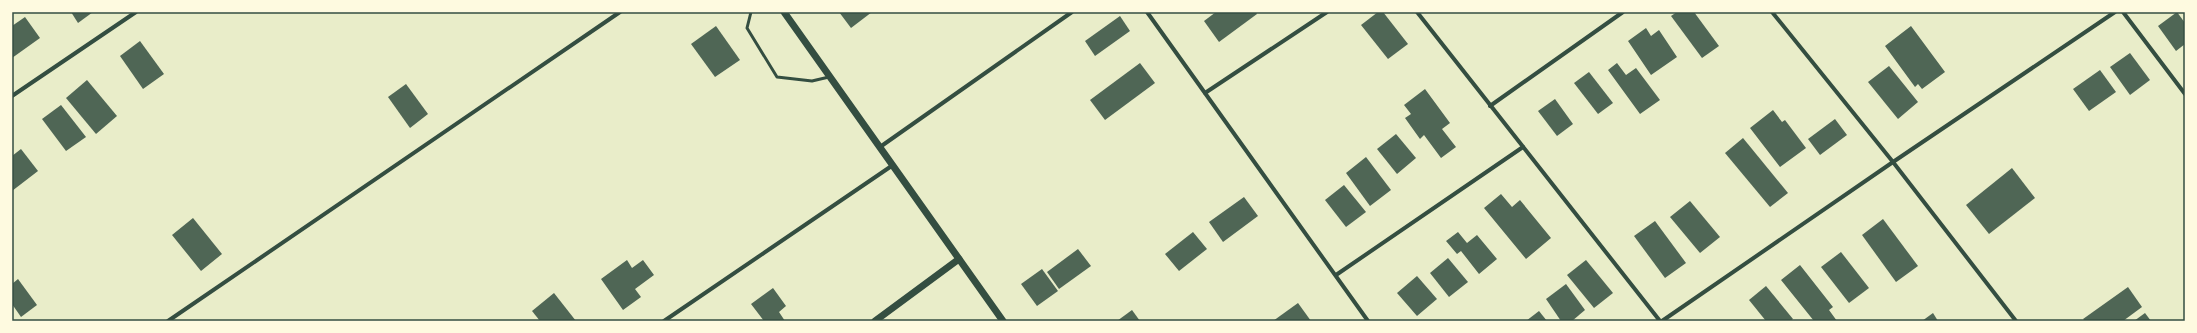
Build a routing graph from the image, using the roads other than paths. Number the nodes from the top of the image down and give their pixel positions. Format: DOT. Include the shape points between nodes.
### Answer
graph roads {
  1 [pos="136,12"];
  2 [pos="620,12"];
  3 [pos="751,12"];
  4 [pos="784,12"];
  5 [pos="1072,12"];
  6 [pos="1147,12"];
  7 [pos="1327,12"];
  8 [pos="1416,12"];
  9 [pos="1623,12"];
  10 [pos="1772,12"];
  11 [pos="2115,12"];
  12 [pos="2123,12"];
  13 [pos="830,77"];
  14 [pos="1204,92"];
  15 [pos="2185,94"];
  16 [pos="12,96"];
  17 [pos="1490,106"];
  18 [pos="880,147"];
  19 [pos="1522,147"];
  20 [pos="1893,162"];
  21 [pos="893,165"];
  22 [pos="959,259"];
  23 [pos="1336,275"];
  24 [pos="168,321"];
  25 [pos="664,321"];
  26 [pos="875,321"];
  27 [pos="1003,321"];
  28 [pos="1368,321"];
  29 [pos="1661,321"];
  30 [pos="2016,321"];
  1 -- 16 [label="street"];
  2 -- 24 [label="street"];
  3 -- 13 [label="lane" via="747,28 777,77 812,81"];
  4 -- 13 [label="street"];
  5 -- 18 [label="street"];
  6 -- 14 [label="street"];
  7 -- 14 [label="street"];
  8 -- 17 [label="street"];
  9 -- 17 [label="street"];
  10 -- 20 [label="street"];
  11 -- 20 [label="street"];
  12 -- 15 [label="street"];
  13 -- 18 [label="street"];
  14 -- 23 [label="street"];
  17 -- 19 [label="street"];
  18 -- 21 [label="street"];
  19 -- 23 [label="street"];
  19 -- 29 [label="street"];
  20 -- 29 [label="street"];
  20 -- 30 [label="street"];
  21 -- 22 [label="street"];
  21 -- 25 [label="street"];
  22 -- 26 [label="street"];
  22 -- 27 [label="street"];
  23 -- 28 [label="street"];
}
